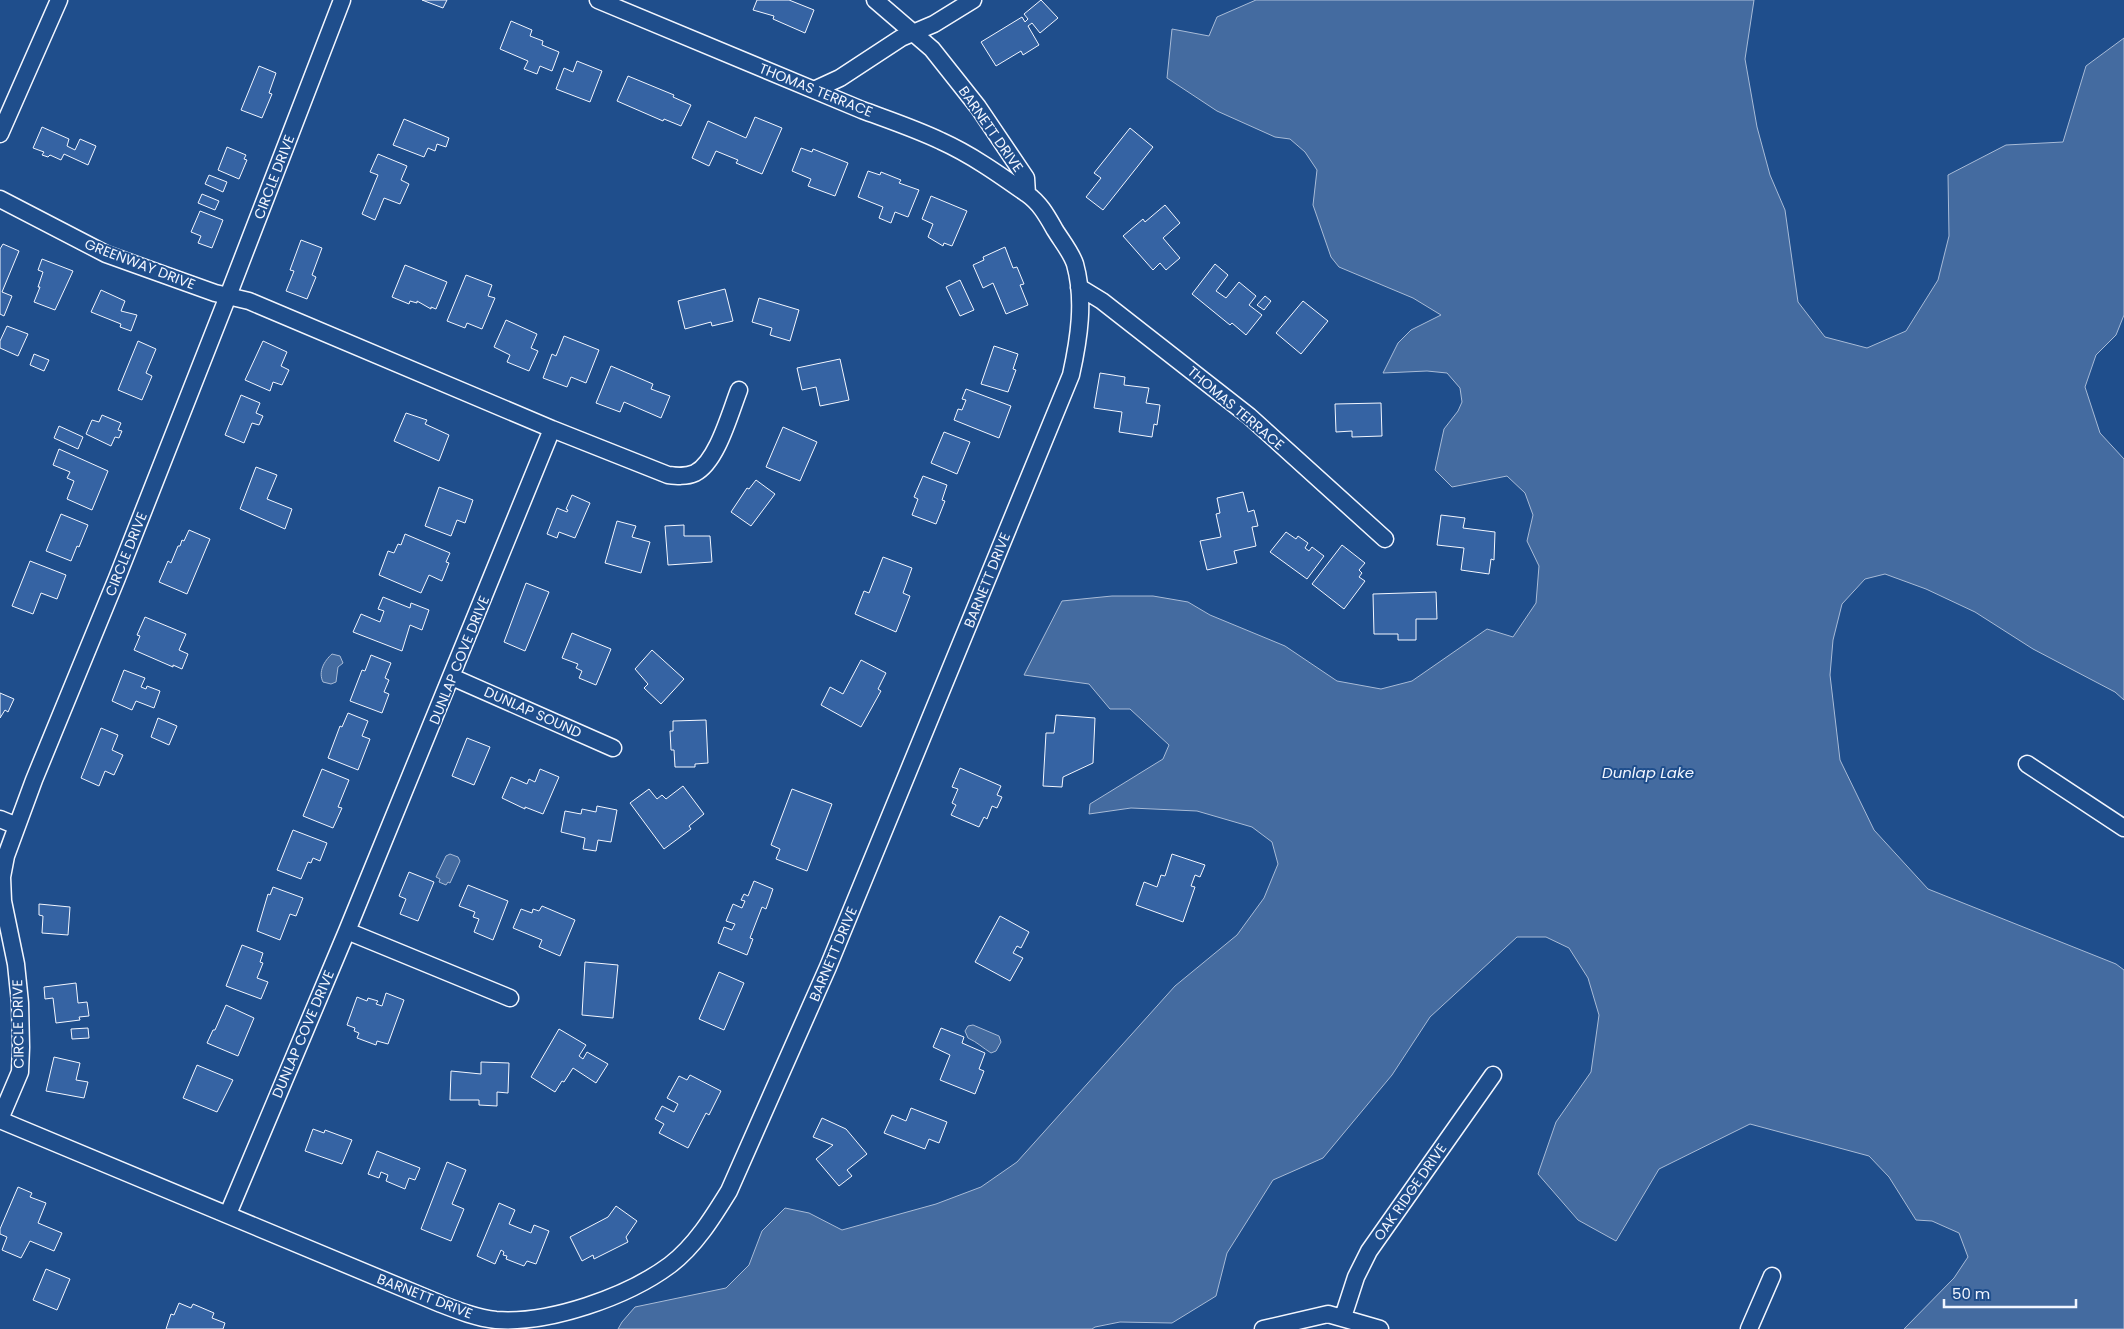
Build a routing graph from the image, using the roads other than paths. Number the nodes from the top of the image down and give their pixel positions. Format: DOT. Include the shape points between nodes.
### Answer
graph roads {
  1 [pos="59,0"];
  2 [pos="342,0"];
  3 [pos="598,0"];
  4 [pos="875,0"];
  5 [pos="973,0"];
  6 [pos="913,33"];
  7 [pos="814,90"];
  8 [pos="0,134"];
  9 [pos="1027,194"];
  10 [pos="0,199"];
  11 [pos="1079,287"];
  12 [pos="228,296"];
  13 [pos="738,390"];
  14 [pos="552,429"];
  15 [pos="1385,539"];
  16 [pos="452,676"];
  17 [pos="613,748"];
  18 [pos="2027,764"];
  19 [pos="0,819"];
  20 [pos="16,826"];
  21 [pos="2124,828"];
  22 [pos="347,931"];
  23 [pos="510,998"];
  24 [pos="1493,1075"];
  25 [pos="0,1120"];
  26 [pos="228,1214"];
  27 [pos="1772,1276"];
  28 [pos="1343,1317"];
  29 [pos="1263,1329"];
  30 [pos="1380,1329"];
  31 [pos="1749,1329"];
  1 -- 8 [label="street"];
  2 -- 12 [label="street, CIRCLE DRIVE"];
  3 -- 7 [label="street, THOMAS TERRACE"];
  4 -- 6 [label="street, BARNETT DRIVE"];
  5 -- 6 [label="street"];
  6 -- 7 [label="street" via="840,78"];
  6 -- 9 [label="street, BARNETT DRIVE" via="932,49 978,107 1026,178"];
  7 -- 9 [label="street, THOMAS TERRACE" via="942,141 983,163"];
  9 -- 11 [label="street, BARNETT DRIVE" via="1038,202 1074,262"];
  10 -- 12 [label="street, GREENWAY DRIVE" via="106,254"];
  11 -- 15 [label="street, THOMAS TERRACE" via="1102,301 1249,416"];
  11 -- 26 [label="street, BARNETT DRIVE" via="1078,343 1067,384 766,1112 729,1191 692,1244 670,1265 593,1303 550,1316 494,1320 441,1304"];
  12 -- 14 [label="street" via="249,301"];
  12 -- 20 [label="street, CIRCLE DRIVE"];
  13 -- 14 [label="street" via="713,454 705,466 682,476 668,475"];
  14 -- 16 [label="street, DUNLAP COVE DRIVE"];
  16 -- 17 [label="street, DUNLAP SOUND"];
  16 -- 22 [label="street, DUNLAP COVE DRIVE"];
  18 -- 21 [label="street"];
  19 -- 20 [label="street"];
  20 -- 25 [label="street, CIRCLE DRIVE" via="2,877 2,901 16,964 20,1003 20,1072"];
  22 -- 23 [label="street"];
  22 -- 26 [label="street, DUNLAP COVE DRIVE"];
  24 -- 28 [label="street, OAK RIDGE DRIVE" via="1369,1251 1356,1277"];
  25 -- 26 [label="street, BARNETT DRIVE"];
  27 -- 31 [label="street"];
  28 -- 29 [label="street" via="1328,1314"];
  28 -- 30 [label="street"];
}
